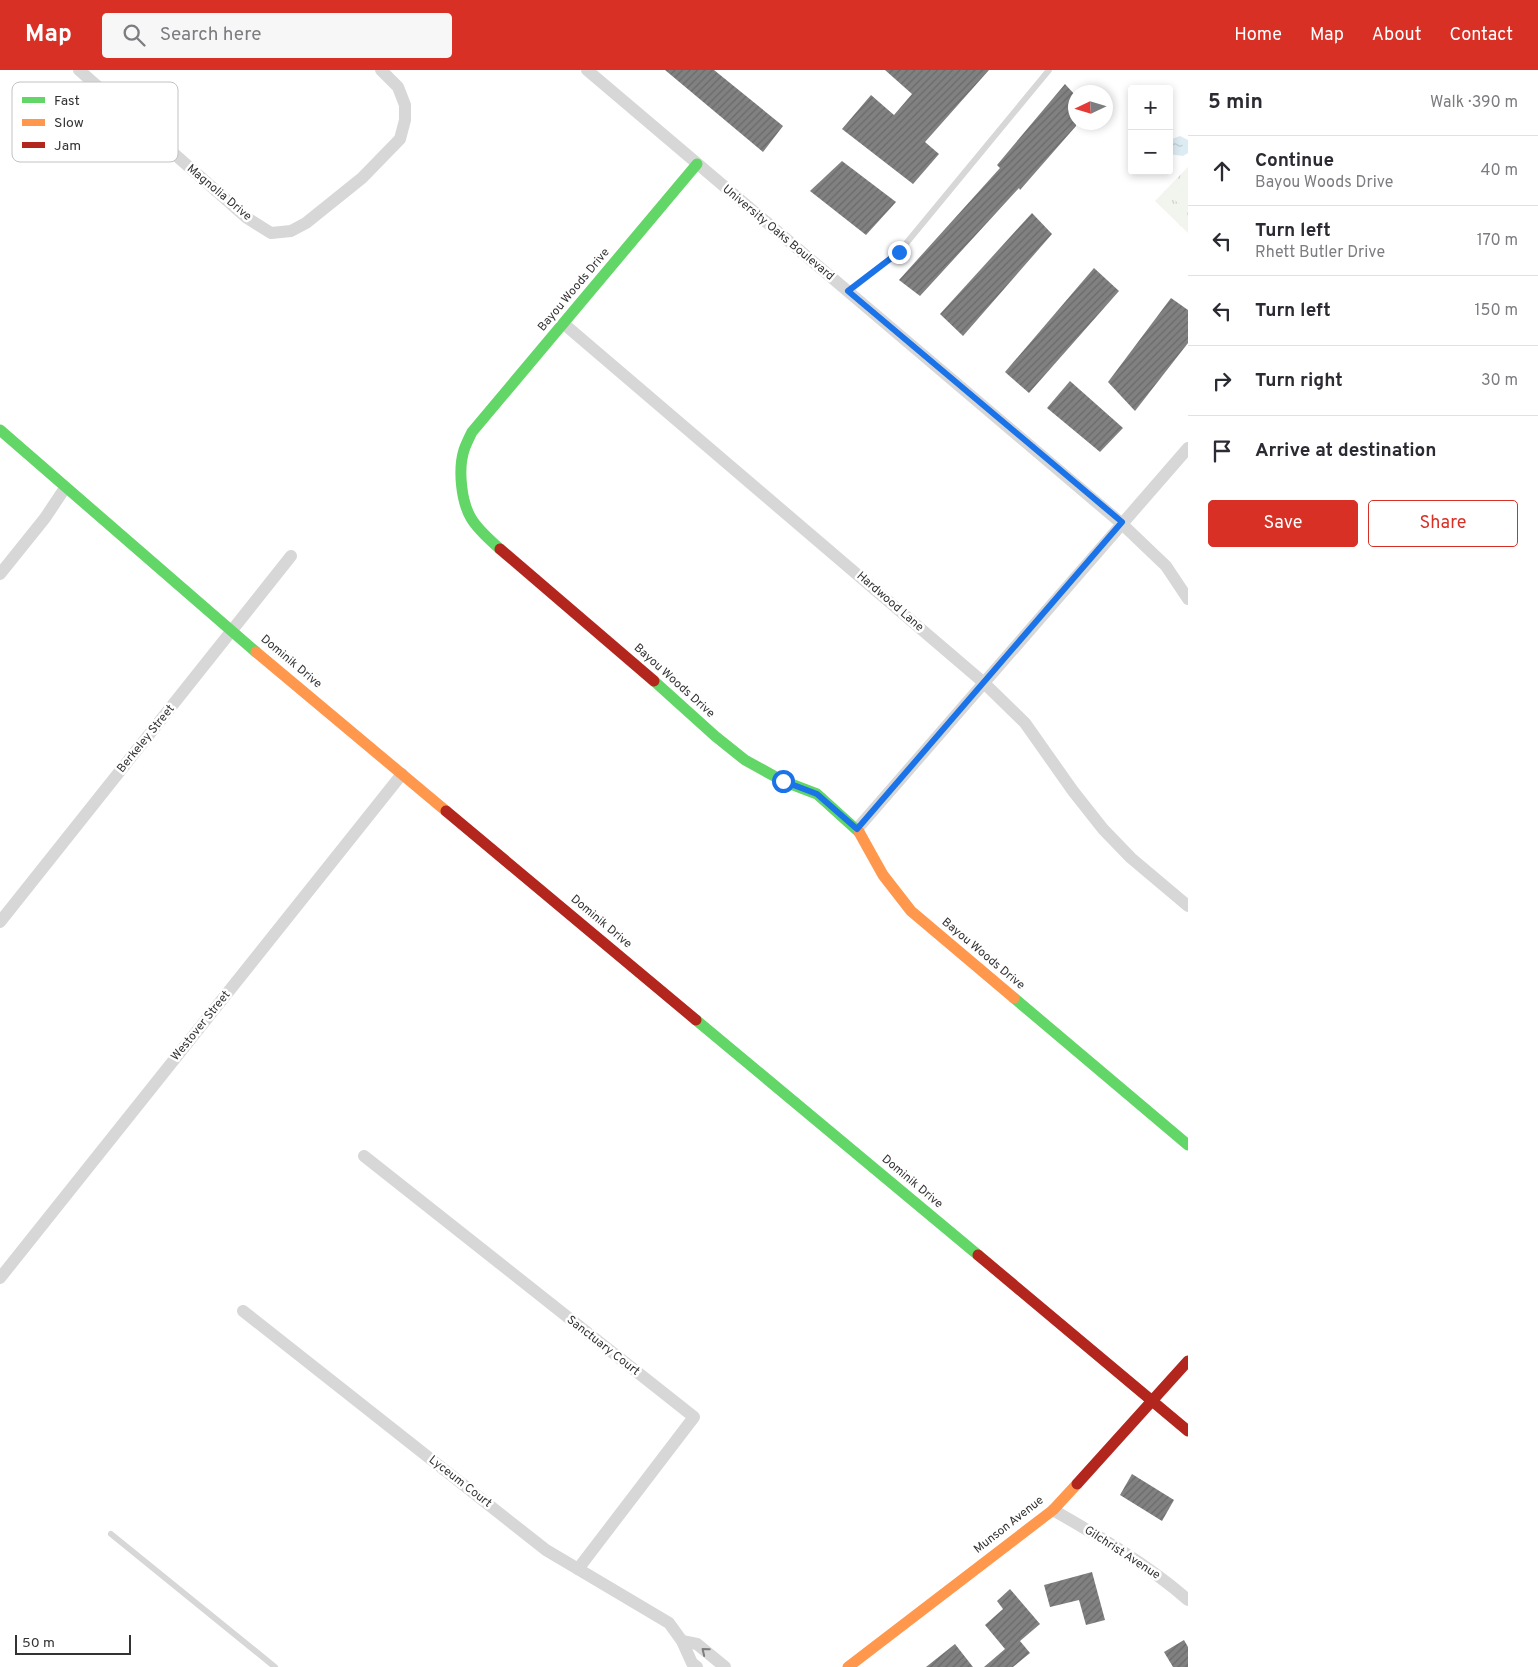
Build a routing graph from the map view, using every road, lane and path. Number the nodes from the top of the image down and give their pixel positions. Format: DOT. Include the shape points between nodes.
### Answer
graph roads {
  1 [pos="79,70"];
  2 [pos="381,70"];
  3 [pos="587,70"];
  4 [pos="1049,70"];
  5 [pos="93,82"];
  6 [pos="178,157"];
  7 [pos="697,164"];
  8 [pos="848,291"];
  9 [pos="564,324"];
  10 [pos="0,430"];
  11 [pos="1188,448"];
  12 [pos="65,488"];
  13 [pos="1122,522"];
  14 [pos="291,556"];
  15 [pos="0,574"];
  16 [pos="1188,599"];
  17 [pos="232,631"];
  18 [pos="983,682"];
  19 [pos="402,774"];
  20 [pos="857,829"];
  21 [pos="1188,906"];
  22 [pos="0,922"];
  23 [pos="1188,1145"];
  24 [pos="364,1156"];
  25 [pos="0,1278"];
  26 [pos="243,1311"];
  27 [pos="1188,1361"];
  28 [pos="1153,1401"];
  29 [pos="1188,1431"];
  30 [pos="1052,1510"];
  31 [pos="111,1534"];
  32 [pos="578,1569"];
  33 [pos="1188,1600"];
  34 [pos="682,1641"];
  35 [pos="275,1667"];
  36 [pos="697,1667"];
  37 [pos="725,1667"];
  38 [pos="848,1667"];
  1 -- 5 [label="street, Magnolia Drive"];
  2 -- 6 [label="street, Magnolia Drive" via="398,87 405,104 400,139 362,178 306,223 291,231 271,233 247,218"];
  3 -- 7 [label="street, University Oaks Boulevard"];
  4 -- 8 [label="lane" via="899,252"];
  7 -- 8 [label="street, University Oaks Boulevard"];
  7 -- 9 [label="street, Bayou Woods Drive"];
  8 -- 13 [label="street, University Oaks Boulevard"];
  9 -- 18 [label="street, Hardwood Lane"];
  9 -- 20 [label="street, Bayou Woods Drive" via="468,440 461,472 463,500 471,518 487,538 644,671 715,736 745,760 783,781 817,794"];
  10 -- 12 [label="street, Dominik Drive"];
  11 -- 13 [label="street"];
  12 -- 15 [label="street"];
  12 -- 17 [label="street, Dominik Drive"];
  13 -- 16 [label="street, University Oaks Boulevard" via="1166,566"];
  13 -- 18 [label="street"];
  14 -- 17 [label="street, Berkeley Street"];
  17 -- 19 [label="street, Dominik Drive"];
  17 -- 22 [label="street, Berkeley Street"];
  18 -- 20 [label="street"];
  18 -- 21 [label="street, Hardwood Lane" via="1025,723 1102,829"];
  19 -- 25 [label="street, Westover Street"];
  19 -- 28 [label="street, Dominik Drive"];
  20 -- 23 [label="street, Bayou Woods Drive" via="883,874 911,911"];
  24 -- 32 [label="street, Sanctuary Court" via="694,1418"];
  26 -- 32 [label="street, Lyceum Court" via="546,1550"];
  27 -- 28 [label="street, Munson Avenue"];
  28 -- 29 [label="street, Dominik Drive"];
  28 -- 30 [label="street, Munson Avenue"];
  30 -- 33 [label="street, Gilchrist Avenue" via="1136,1560"];
  30 -- 38 [label="street, Munson Avenue"];
  31 -- 35 [label="lane"];
  32 -- 34 [label="street, Lyceum Court" via="669,1623"];
  34 -- 36 [label="street, Lyceum Court"];
  37 -- 34 [label="street, Lyceum Court, one-way" via="697,1644"];
}
